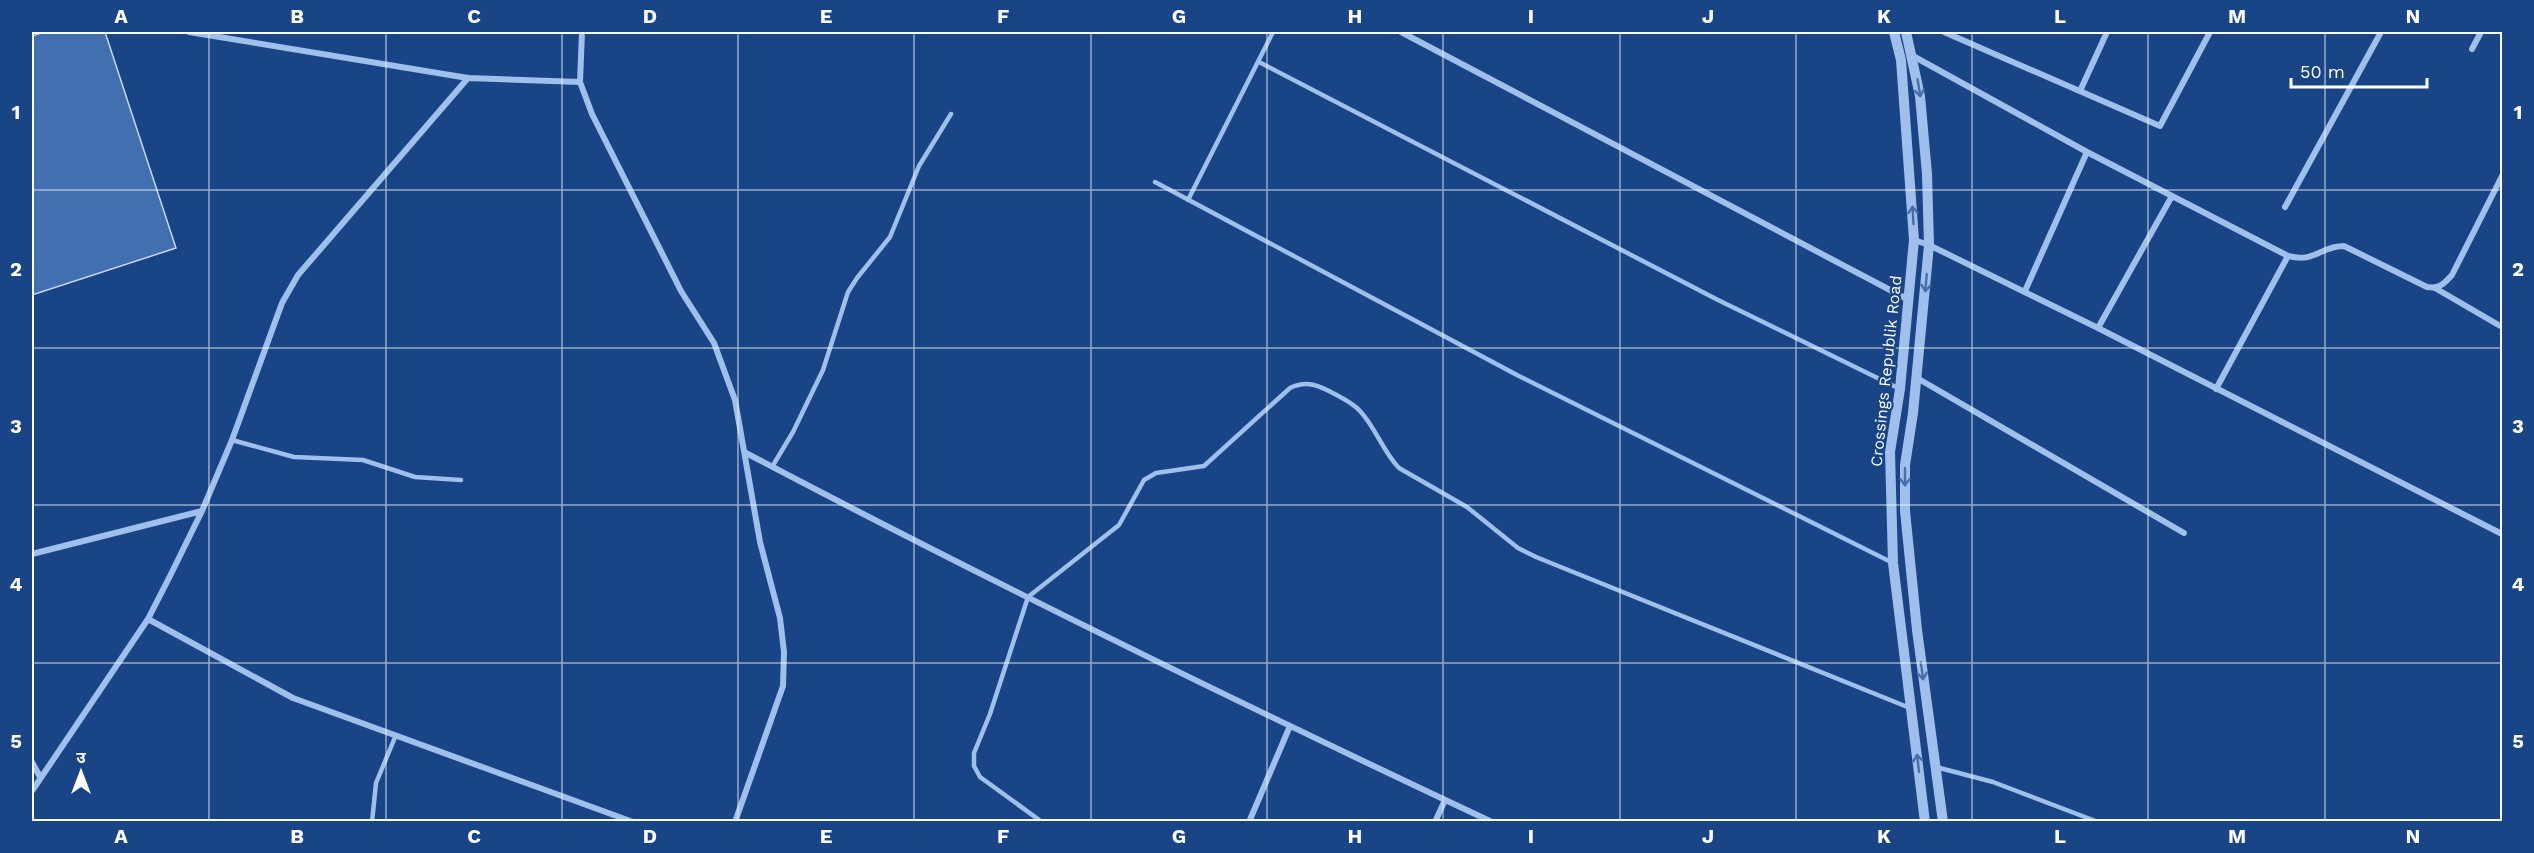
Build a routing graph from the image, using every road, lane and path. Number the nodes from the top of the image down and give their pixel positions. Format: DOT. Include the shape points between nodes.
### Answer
graph roads {
  1 [pos="189,32"];
  2 [pos="582,32"];
  3 [pos="1274,32"];
  4 [pos="1401,32"];
  5 [pos="1894,32"];
  6 [pos="1906,32"];
  7 [pos="1944,32"];
  8 [pos="2107,32"];
  9 [pos="2210,32"];
  10 [pos="2381,32"];
  11 [pos="2481,32"];
  12 [pos="1959,34"];
  13 [pos="2472,49"];
  14 [pos="1913,56"];
  15 [pos="1259,62"];
  16 [pos="468,78"];
  17 [pos="580,82"];
  18 [pos="2080,91"];
  19 [pos="951,114"];
  20 [pos="2086,152"];
  21 [pos="2502,176"];
  22 [pos="1155,182"];
  23 [pos="2172,196"];
  24 [pos="1188,200"];
  25 [pos="2285,207"];
  26 [pos="1914,240"];
  27 [pos="1929,245"];
  28 [pos="2288,255"];
  29 [pos="2435,288"];
  30 [pos="2025,291"];
  31 [pos="1909,300"];
  32 [pos="2502,327"];
  33 [pos="2098,328"];
  34 [pos="1917,378"];
  35 [pos="1900,388"];
  36 [pos="2216,388"];
  37 [pos="232,440"];
  38 [pos="746,453"];
  39 [pos="772,467"];
  40 [pos="461,480"];
  41 [pos="202,511"];
  42 [pos="2184,533"];
  43 [pos="2502,534"];
  44 [pos="32,554"];
  45 [pos="1893,563"];
  46 [pos="1028,597"];
  47 [pos="148,619"];
  48 [pos="1910,708"];
  49 [pos="1290,726"];
  50 [pos="396,735"];
  51 [pos="32,762"];
  52 [pos="1936,767"];
  53 [pos="39,777"];
  54 [pos="32,791"];
  55 [pos="1445,800"];
  56 [pos="372,822"];
  57 [pos="633,822"];
  58 [pos="735,822"];
  59 [pos="1042,822"];
  60 [pos="1249,822"];
  61 [pos="1436,822"];
  62 [pos="1492,822"];
  63 [pos="1925,822"];
  64 [pos="1942,822"];
  65 [pos="2098,822"];
  1 -- 16 [label="street"];
  2 -- 17 [label="street"];
  3 -- 15 [label="lane"];
  4 -- 31 [label="street"];
  26 -- 5 [label="street, Crossings Republik Road, one-way" via="1901,60"];
  6 -- 14 [label="street"];
  7 -- 12 [label="street"];
  8 -- 18 [label="street"];
  9 -- 18 [label="street" via="2160,126"];
  10 -- 25 [label="street"];
  11 -- 13 [label="street"];
  12 -- 18 [label="street"];
  14 -- 20 [label="street"];
  14 -- 27 [label="street, one-way" via="1926,163"];
  15 -- 24 [label="lane"];
  15 -- 35 [label="lane" via="1718,300"];
  16 -- 17 [label="street"];
  16 -- 37 [label="street" via="298,275 282,303"];
  17 -- 38 [label="street" via="592,114 681,291 714,344 735,400"];
  19 -- 39 [label="lane" via="919,166 890,237 848,292 823,370"];
  20 -- 23 [label="street"];
  20 -- 30 [label="street"];
  21 -- 29 [label="street" via="2452,275"];
  22 -- 24 [label="lane"];
  23 -- 28 [label="street"];
  23 -- 33 [label="street"];
  24 -- 45 [label="lane" via="1517,375"];
  26 -- 27 [label="street"];
  26 -- 31 [label="street, Crossings Republik Road"];
  27 -- 30 [label="street"];
  27 -- 34 [label="street, one-way"];
  28 -- 29 [label="street" via="2311,258 2335,246 2344,246"];
  28 -- 36 [label="street"];
  29 -- 32 [label="street"];
  30 -- 33 [label="street"];
  31 -- 35 [label="street, Crossings Republik Road"];
  33 -- 36 [label="street"];
  34 -- 42 [label="street"];
  34 -- 52 [label="street, one-way" via="1905,465 1905,511"];
  35 -- 45 [label="street, Crossings Republik Road" via="1890,452"];
  36 -- 43 [label="street"];
  37 -- 40 [label="lane" via="294,458 363,460 415,477"];
  37 -- 41 [label="street"];
  38 -- 39 [label="street"];
  38 -- 58 [label="street" via="760,542 780,618 783,686"];
  39 -- 46 [label="street"];
  41 -- 44 [label="street"];
  41 -- 47 [label="street"];
  45 -- 48 [label="street, Crossings Republik Road"];
  46 -- 48 [label="lane" via="1119,525 1144,480 1156,473 1204,466 1290,388 1311,383 1361,411 1400,468 1467,507 1518,548"];
  46 -- 49 [label="street"];
  46 -- 59 [label="lane" via="974,753 974,766 980,777"];
  47 -- 50 [label="street" via="293,698"];
  47 -- 53 [label="street"];
  63 -- 48 [label="street, Crossings Republik Road, one-way"];
  49 -- 55 [label="street"];
  49 -- 60 [label="street"];
  50 -- 56 [label="lane" via="376,783"];
  50 -- 57 [label="street"];
  51 -- 53 [label="street"];
  52 -- 64 [label="street"];
  52 -- 65 [label="lane" via="1993,782"];
  53 -- 54 [label="street"];
  55 -- 61 [label="street"];
  55 -- 62 [label="street"];
}
